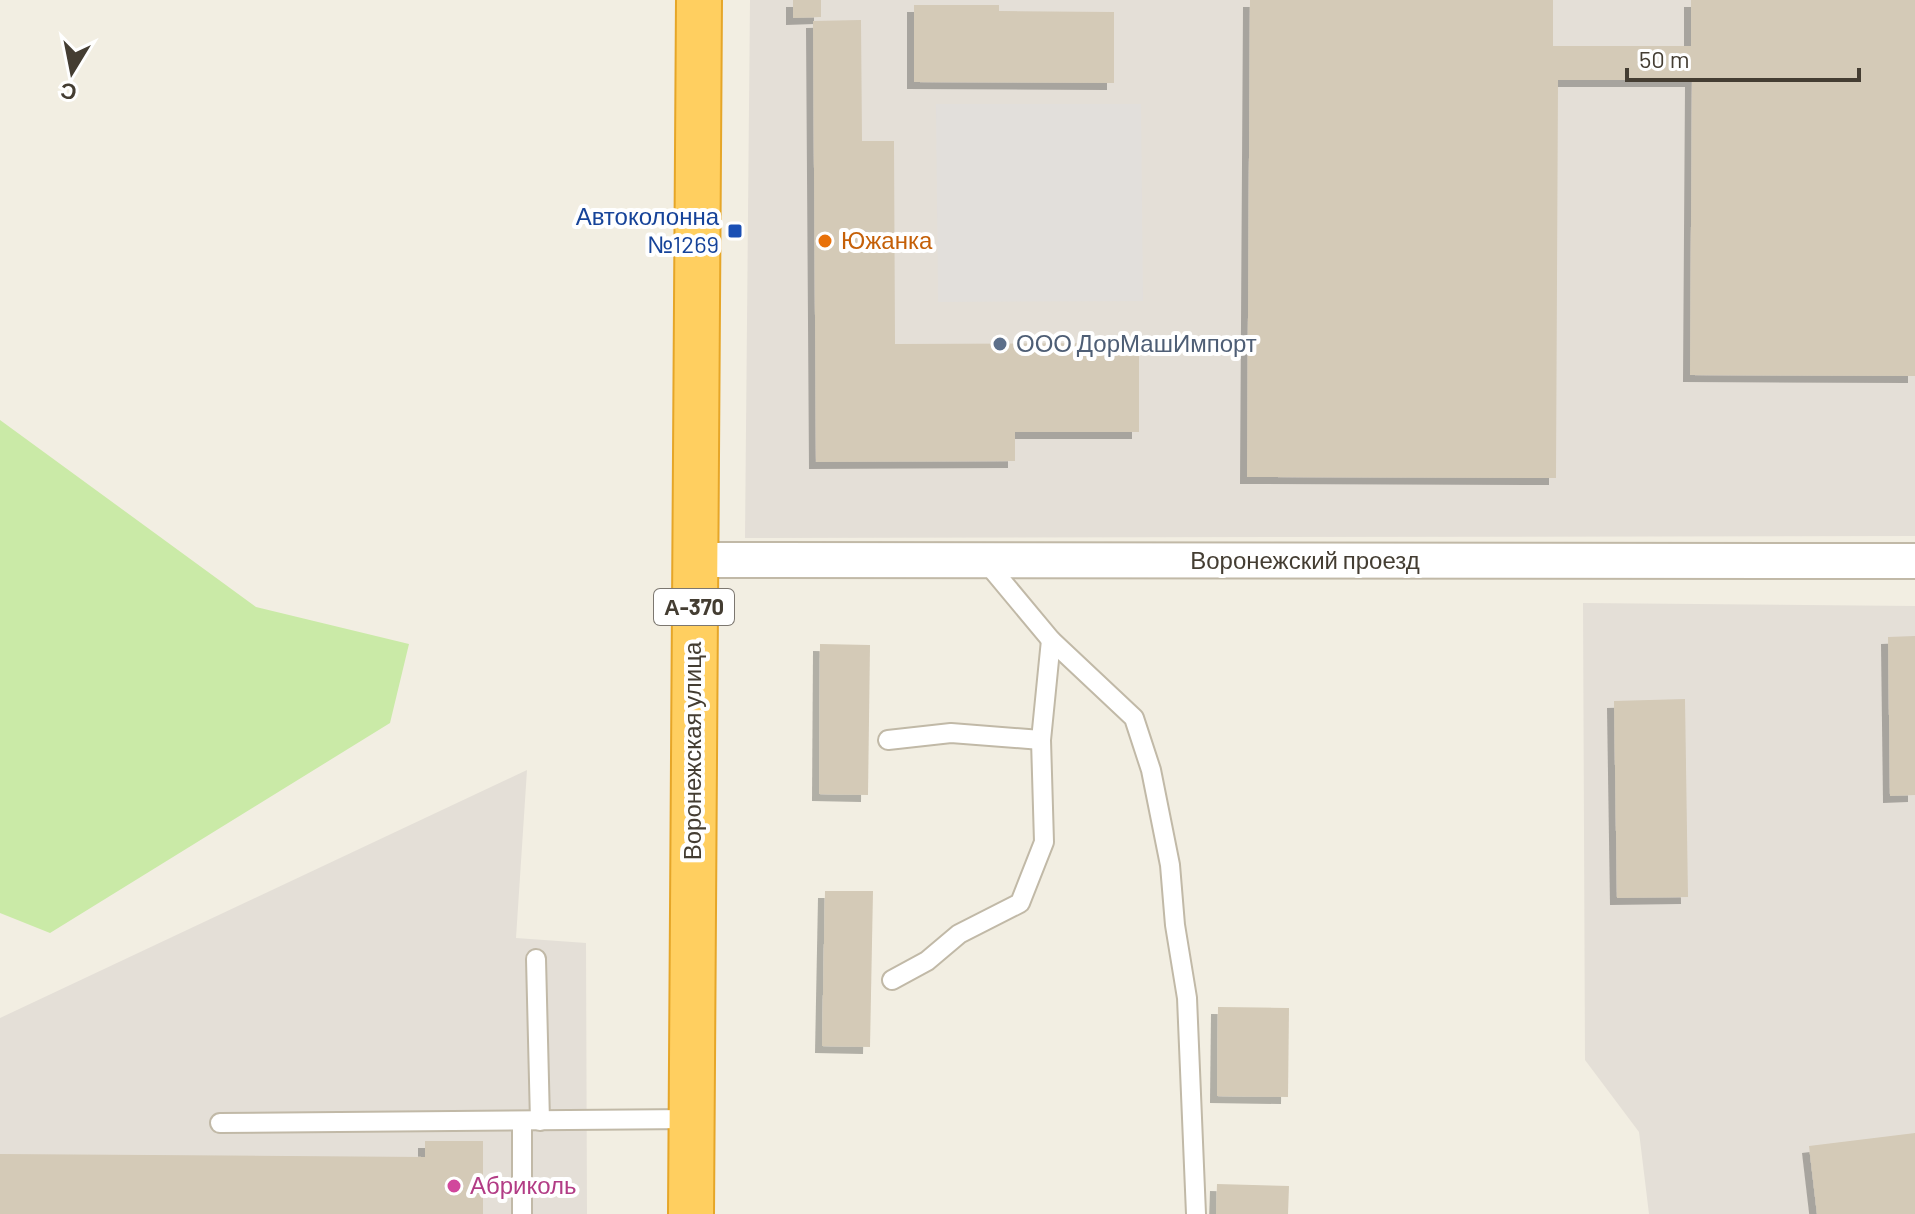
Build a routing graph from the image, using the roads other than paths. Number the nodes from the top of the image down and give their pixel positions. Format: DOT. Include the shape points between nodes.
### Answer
graph roads {
  1 [pos="699,0"];
  2 [pos="694,560"];
  3 [pos="1915,561"];
  4 [pos="986,562"];
  5 [pos="1051,640"];
  6 [pos="888,740"];
  7 [pos="1041,740"];
  8 [pos="536,959"];
  9 [pos="892,980"];
  10 [pos="691,1119"];
  11 [pos="531,1121"];
  12 [pos="220,1123"];
  13 [pos="522,1214"];
  14 [pos="691,1214"];
  15 [pos="1196,1214"];
  1 -- 2 [label="highway, Воронежская улица / А-370"];
  2 -- 4 [label="street, Воронежский проезд"];
  2 -- 10 [label="highway, Воронежская улица / А-370"];
  3 -- 4 [label="street, Воронежский проезд"];
  4 -- 5 [label="lane"];
  5 -- 7 [label="lane"];
  5 -- 15 [label="lane" via="1134,718 1151,770 1187,998"];
  6 -- 7 [label="lane" via="951,733"];
  7 -- 9 [label="lane" via="1044,842 1020,903 959,934 927,961"];
  8 -- 11 [label="lane"];
  10 -- 11 [label="lane"];
  10 -- 14 [label="highway, Воронежская улица / А-370"];
  11 -- 12 [label="lane"];
  11 -- 13 [label="lane"];
}
